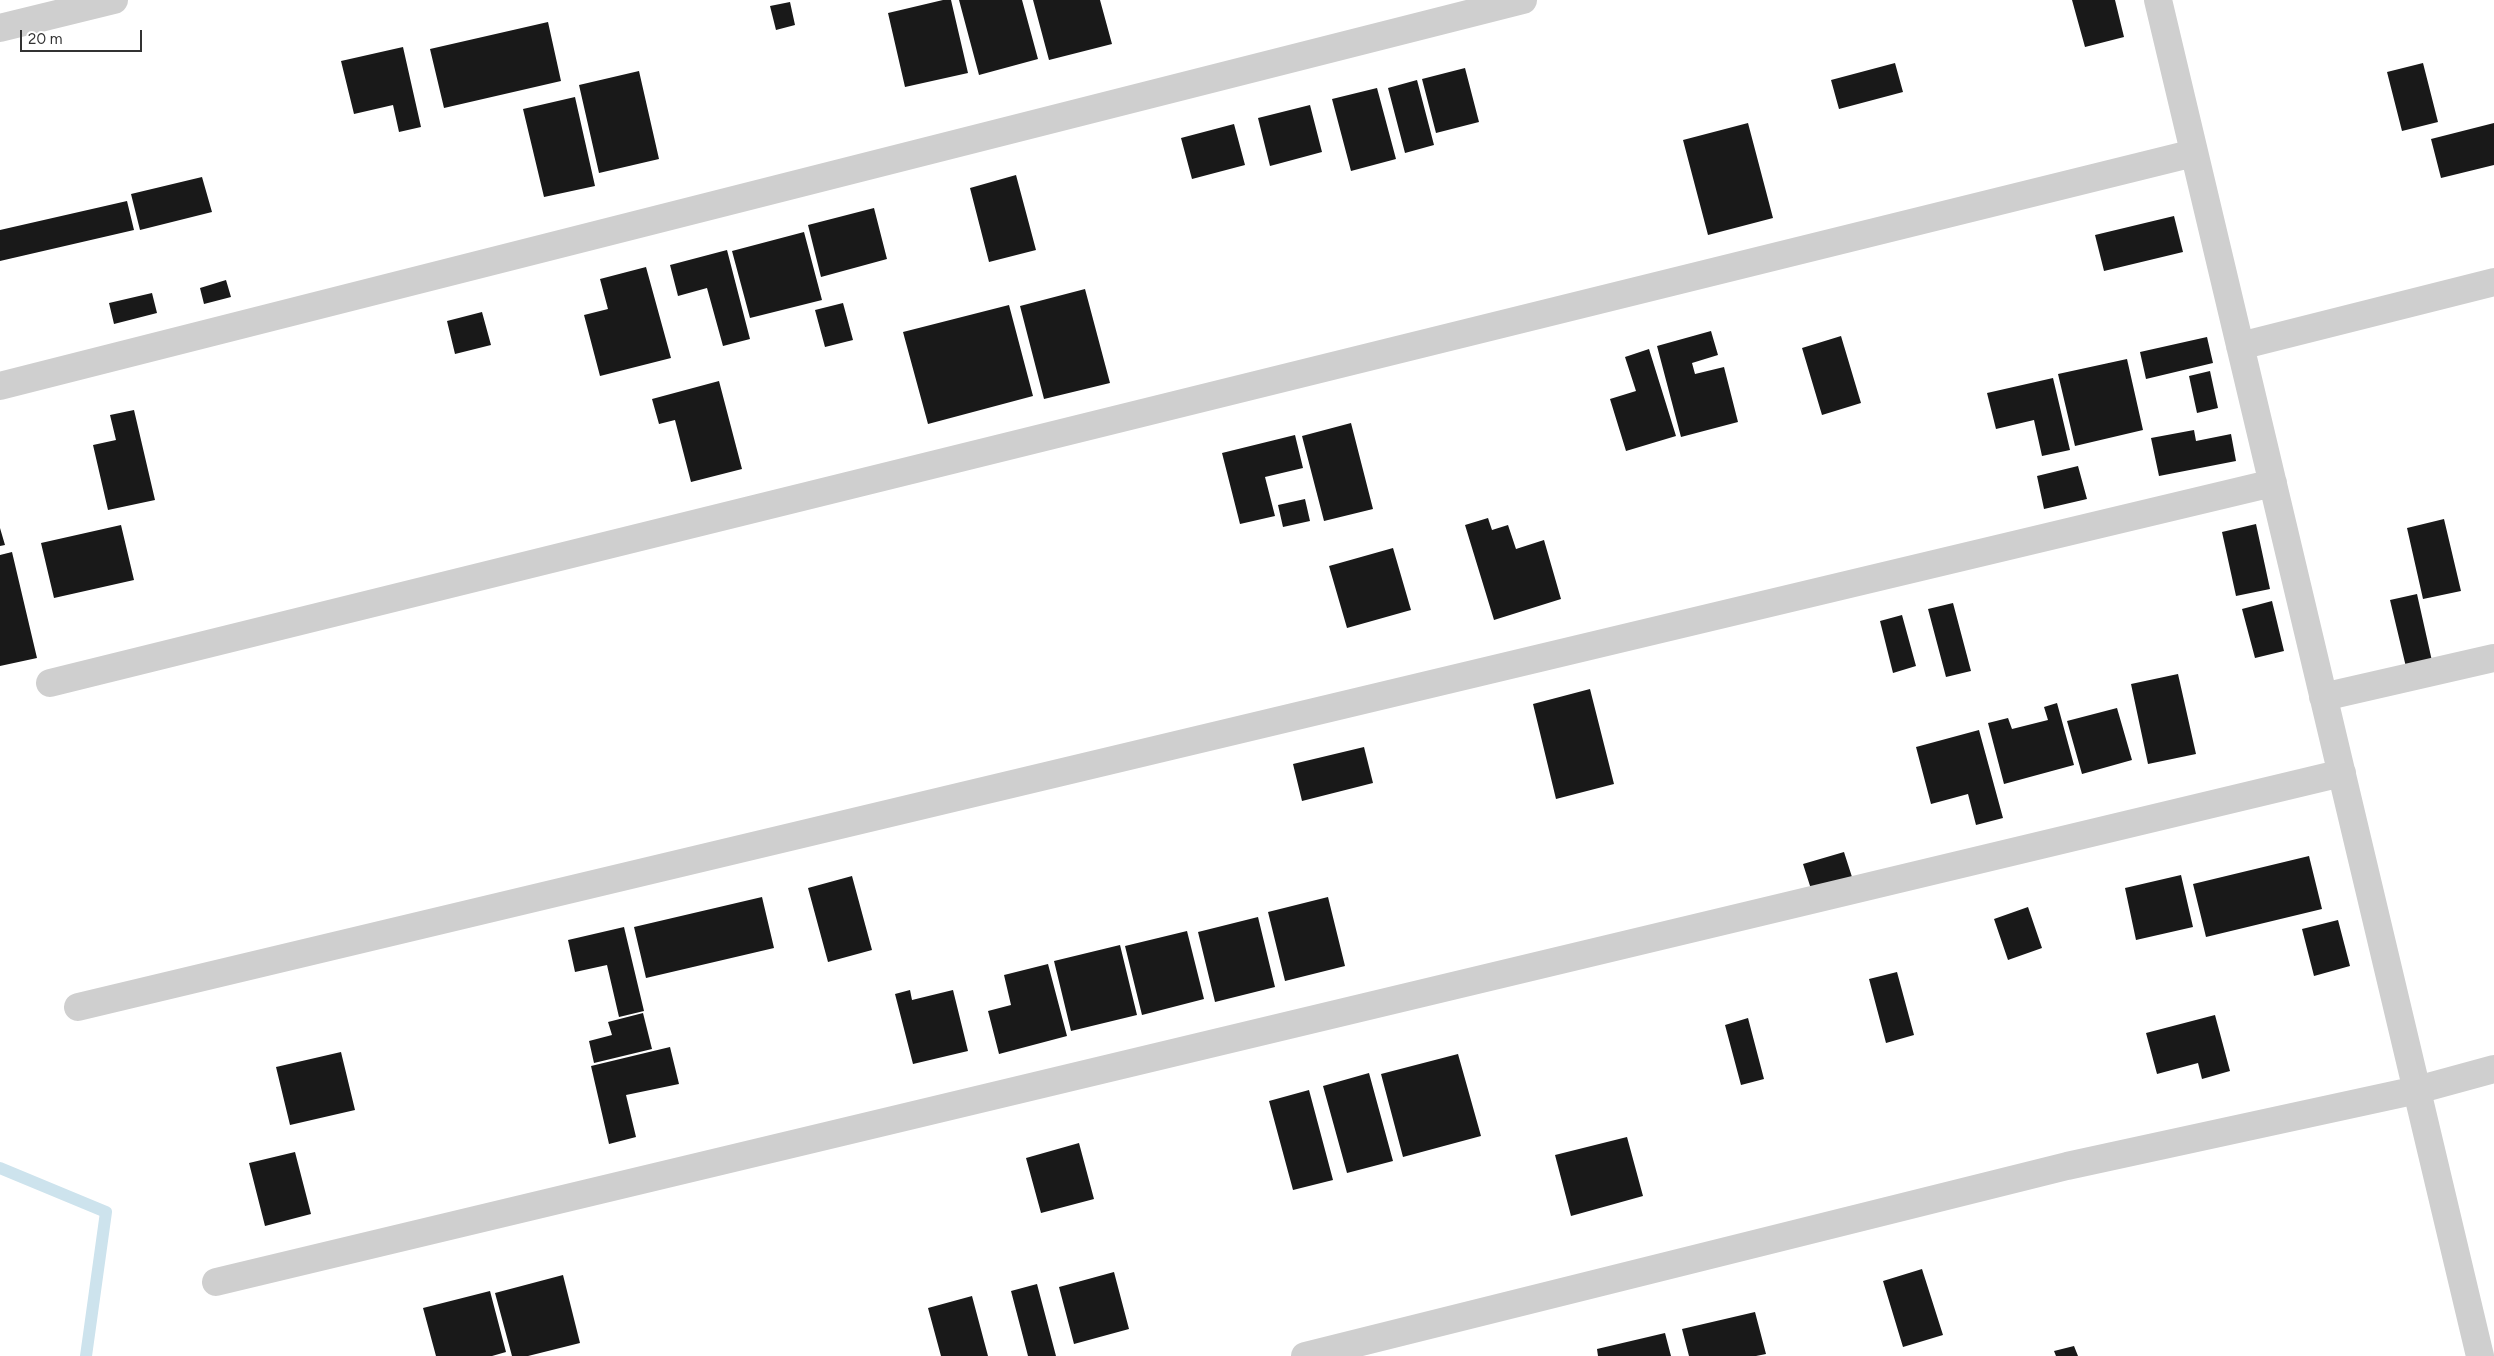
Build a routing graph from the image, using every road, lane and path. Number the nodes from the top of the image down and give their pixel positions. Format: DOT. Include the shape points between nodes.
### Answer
graph roads {
  1 [pos="114,0"];
  2 [pos="1523,0"];
  3 [pos="2158,0"];
  4 [pos="0,28"];
  5 [pos="2194,153"];
  6 [pos="2494,282"];
  7 [pos="2240,346"];
  8 [pos="0,386"];
  9 [pos="2273,483"];
  10 [pos="2494,658"];
  11 [pos="50,683"];
  12 [pos="2323,697"];
  13 [pos="2342,774"];
  14 [pos="78,1007"];
  15 [pos="2494,1069"];
  16 [pos="2417,1090"];
  17 [pos="216,1282"];
  18 [pos="1305,1356"];
  19 [pos="2480,1356"];
  1 -- 4 [label="street"];
  2 -- 8 [label="street"];
  3 -- 5 [label="street"];
  5 -- 7 [label="street"];
  5 -- 11 [label="street"];
  6 -- 7 [label="street"];
  7 -- 9 [label="street"];
  9 -- 12 [label="street"];
  9 -- 14 [label="street"];
  10 -- 12 [label="street"];
  12 -- 13 [label="street"];
  13 -- 16 [label="street"];
  13 -- 17 [label="street"];
  15 -- 16 [label="street"];
  16 -- 18 [label="street" via="2067,1166"];
  16 -- 19 [label="street"];
}
